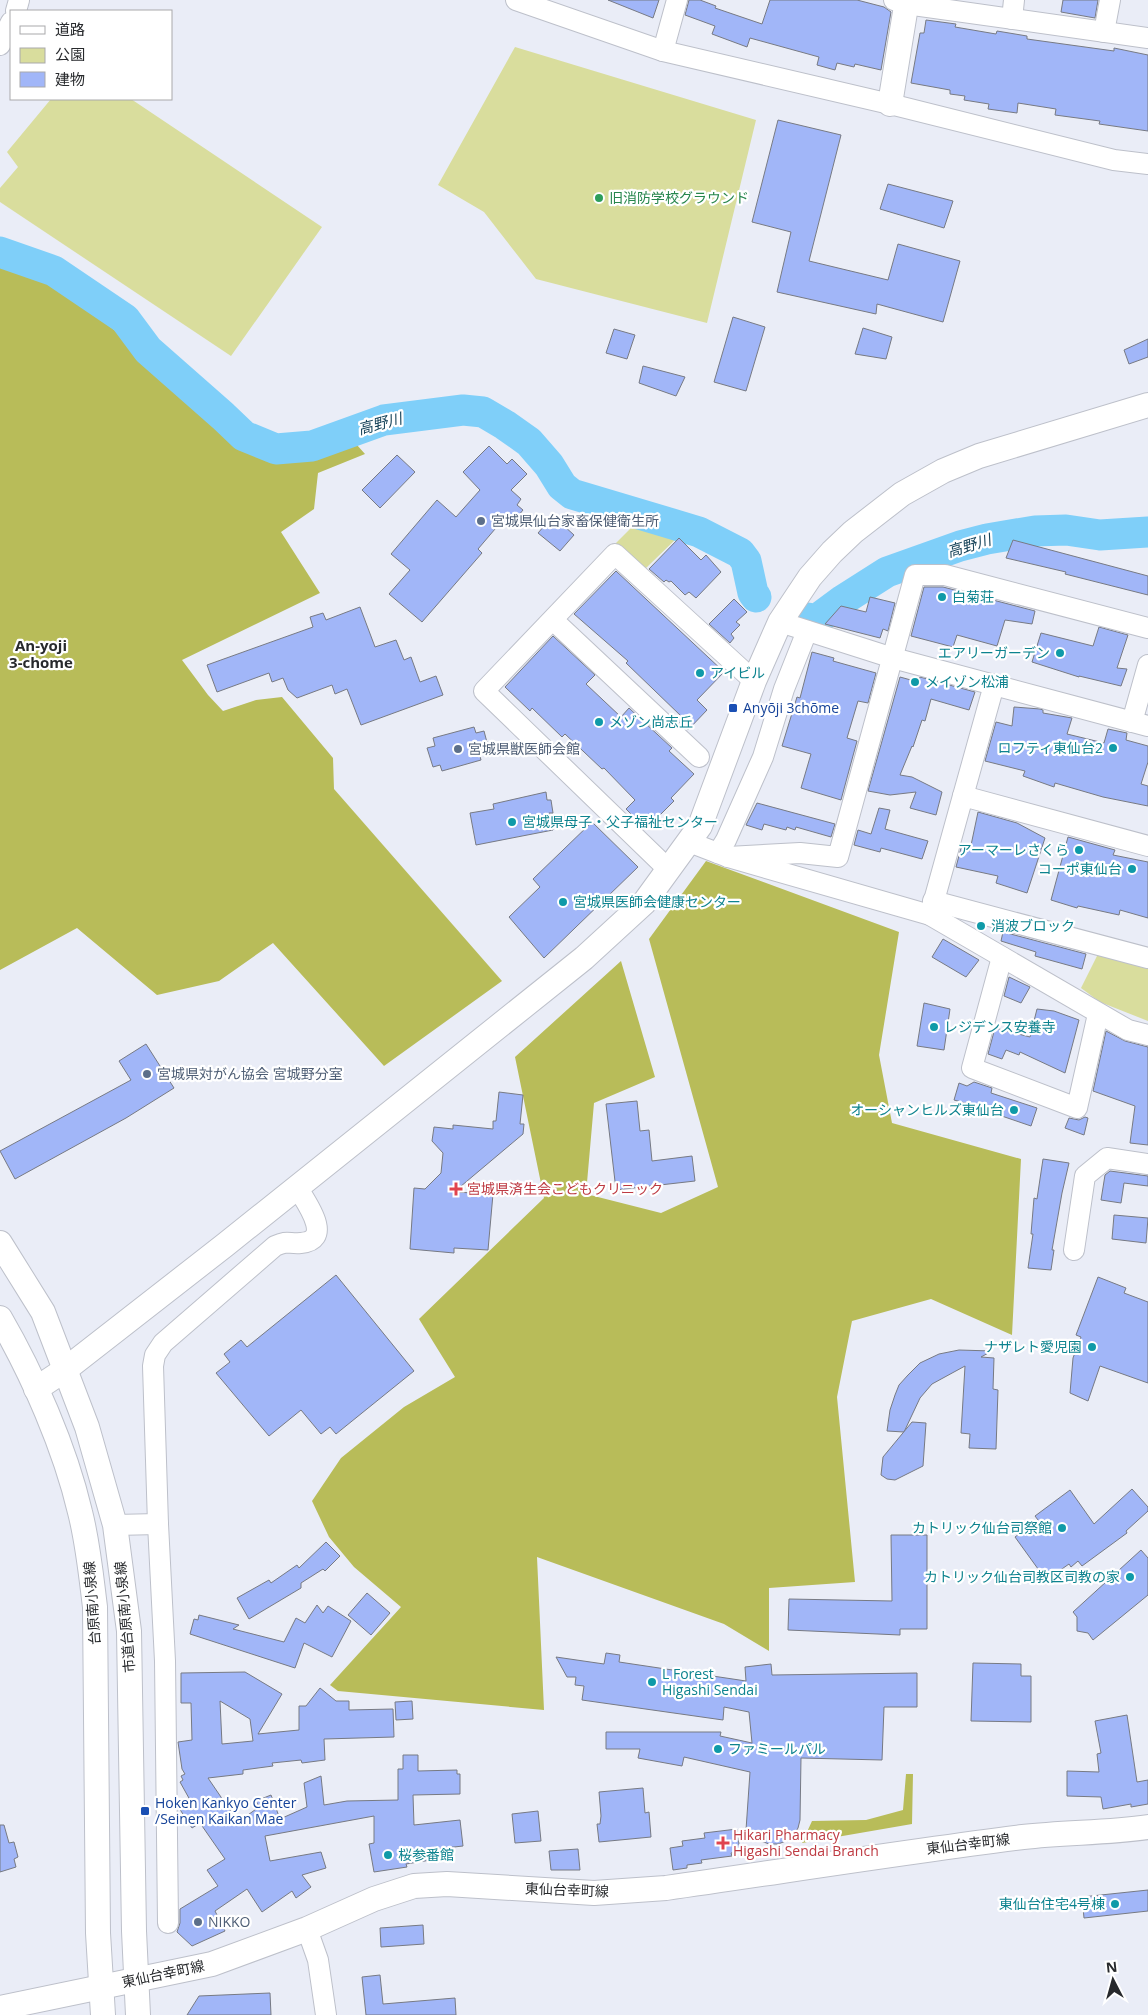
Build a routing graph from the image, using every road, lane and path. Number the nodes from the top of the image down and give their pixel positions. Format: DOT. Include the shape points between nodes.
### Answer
graph roads {
  1 [pos="516,0"];
  2 [pos="677,0"];
  3 [pos="1110,0"];
  4 [pos="903,1"];
  5 [pos="1013,10"];
  6 [pos="10,24"];
  7 [pos="1104,32"];
  8 [pos="1148,38"];
  9 [pos="0,45"];
  10 [pos="664,51"];
  11 [pos="890,104"];
  12 [pos="1148,164"];
  13 [pos="1148,405"];
  14 [pos="553,620"];
  15 [pos="780,622"];
  16 [pos="1148,628"];
  17 [pos="807,631"];
  18 [pos="893,658"];
  19 [pos="1148,665"];
  20 [pos="754,681"];
  21 [pos="994,685"];
  22 [pos="1140,724"];
  23 [pos="698,757"];
  24 [pos="963,796"];
  25 [pos="689,842"];
  26 [pos="1148,846"];
  27 [pos="723,855"];
  28 [pos="669,870"];
  29 [pos="932,908"];
  30 [pos="1002,957"];
  31 [pos="1148,958"];
  32 [pos="1098,1014"];
  33 [pos="1148,1035"];
  34 [pos="1148,1164"];
  35 [pos="297,1187"];
  36 [pos="0,1243"];
  37 [pos="1074,1250"];
  38 [pos="0,1318"];
  39 [pos="66,1369"];
  40 [pos="36,1389"];
  41 [pos="158,1524"];
  42 [pos="115,1525"];
  43 [pos="1148,1827"];
  44 [pos="168,1923"];
  45 [pos="307,1929"];
  46 [pos="136,1980"];
  47 [pos="101,1987"];
  48 [pos="0,2008"];
  49 [pos="103,2015"];
  50 [pos="138,2015"];
  51 [pos="326,2015"];
  1 -- 10 [label="street"];
  2 -- 10 [label="street"];
  3 -- 7 [label="street"];
  4 -- 5 [label="street"];
  4 -- 11 [label="street"];
  5 -- 7 [label="street"];
  6 -- 9 [label="street"];
  7 -- 8 [label="street"];
  10 -- 11 [label="street"];
  11 -- 12 [label="street" via="1114,160"];
  13 -- 15 [label="street" via="979,456 909,490 832,552 799,592"];
  14 -- 20 [label="street" via="616,554"];
  14 -- 23 [label="street"];
  14 -- 28 [label="street" via="484,690"];
  15 -- 17 [label="street"];
  15 -- 20 [label="street"];
  16 -- 18 [label="street" via="945,575 915,575"];
  17 -- 18 [label="street"];
  17 -- 27 [label="street" via="784,688 763,757 726,840"];
  18 -- 21 [label="street"];
  18 -- 27 [label="street" via="838,857 800,853"];
  19 -- 22 [label="street"];
  20 -- 25 [label="street" via="700,826"];
  21 -- 22 [label="street"];
  21 -- 24 [label="street"];
  24 -- 26 [label="street"];
  24 -- 29 [label="street"];
  25 -- 27 [label="street"];
  25 -- 28 [label="street"];
  27 -- 29 [label="street"];
  28 -- 35 [label="street" via="644,903 584,958"];
  29 -- 30 [label="street"];
  29 -- 31 [label="street"];
  30 -- 32 [label="street"];
  30 -- 32 [label="street" via="972,1068 1077,1108"];
  32 -- 33 [label="street" via="1128,1030"];
  34 -- 37 [label="street" via="1106,1158 1085,1176"];
  35 -- 39 [label="street"];
  35 -- 41 [label="street" via="313,1213 318,1228 316,1234 300,1243 287,1241 275,1246 163,1343 155,1354"];
  36 -- 39 [label="street, 市道台原南小泉線" via="43,1312"];
  38 -- 40 [label="street, 台原南小泉線"];
  39 -- 40 [label="street"];
  39 -- 42 [label="street, 市道台原南小泉線" via="87,1427"];
  40 -- 47 [label="street, 台原南小泉線" via="75,1494 89,1558 95,1607"];
  41 -- 42 [label="street"];
  41 -- 44 [label="street" via="165,1661"];
  42 -- 46 [label="street, 市道台原南小泉線" via="129,1631"];
  43 -- 45 [label="street, 東仙台幸町線" via="1115,1832 1028,1836 627,1892 447,1884 414,1886 374,1899"];
  45 -- 46 [label="street, 東仙台幸町線" via="212,1964"];
  45 -- 51 [label="street" via="318,1960"];
  46 -- 47 [label="street, 東仙台幸町線"];
  46 -- 50 [label="street, 市道台原南小泉線"];
  47 -- 48 [label="street, 東仙台幸町線"];
  47 -- 49 [label="street"];
}
